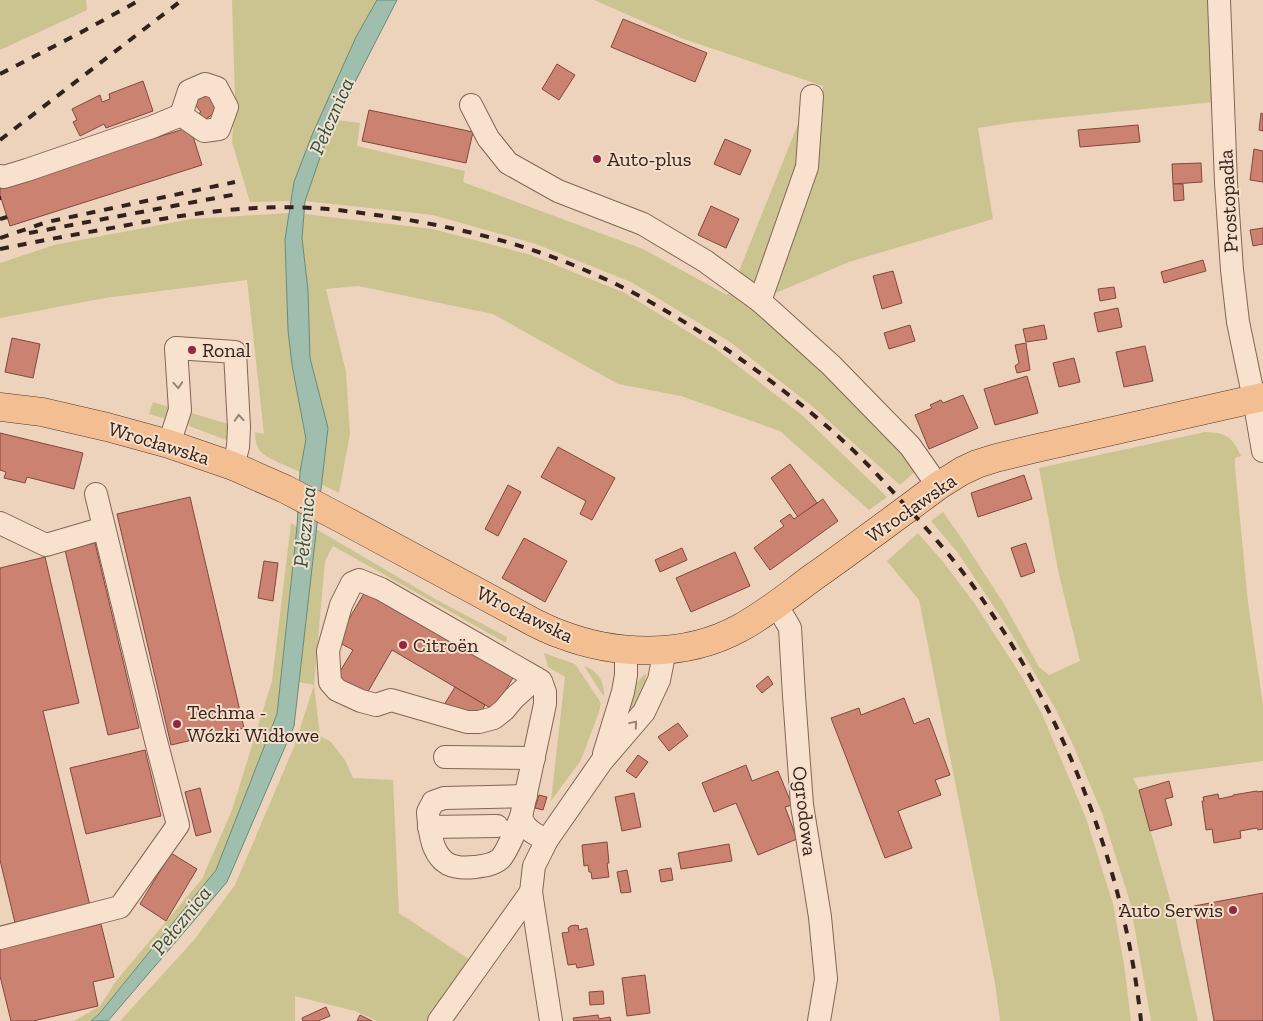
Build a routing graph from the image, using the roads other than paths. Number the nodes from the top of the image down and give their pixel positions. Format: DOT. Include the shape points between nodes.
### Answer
graph roads {
  1 [pos="1219,0"];
  2 [pos="812,96"];
  3 [pos="471,105"];
  4 [pos="181,115"];
  5 [pos="0,176"];
  6 [pos="760,301"];
  7 [pos="1258,398"];
  8 [pos="0,407"];
  9 [pos="169,444"];
  10 [pos="1263,452"];
  11 [pos="233,466"];
  12 [pos="938,486"];
  13 [pos="96,494"];
  14 [pos="0,523"];
  15 [pos="104,528"];
  16 [pos="776,604"];
  17 [pos="626,650"];
  18 [pos="665,650"];
  19 [pos="536,678"];
  20 [pos="444,757"];
  21 [pos="534,758"];
  22 [pos="602,761"];
  23 [pos="526,796"];
  24 [pos="521,818"];
  25 [pos="497,826"];
  26 [pos="430,827"];
  27 [pos="547,840"];
  28 [pos="531,892"];
  29 [pos="0,938"];
  30 [pos="439,1021"];
  31 [pos="551,1021"];
  32 [pos="819,1021"];
  1 -- 7 [label="street, Prostopadła" via="1231,268 1238,322"];
  2 -- 6 [label="street" via="807,167"];
  3 -- 6 [label="street" via="488,138 508,163 558,191 642,224 705,261"];
  4 -- 5 [label="street" via="27,170"];
  6 -- 12 [label="street" via="831,365 910,446"];
  7 -- 10 [label="street, Prostopadła"];
  7 -- 12 [label="main road, Wrocławska" via="996,458 962,471"];
  8 -- 9 [label="main road, Wrocławska" via="70,418"];
  9 -- 11 [label="main road, Wrocławska"];
  11 -- 9 [label="street, one-way" via="240,427 235,352 176,348 180,410"];
  11 -- 17 [label="main road, Wrocławska" via="344,520 558,634"];
  12 -- 16 [label="main road, Wrocławska"];
  13 -- 15 [label="street"];
  14 -- 15 [label="street" via="46,545"];
  15 -- 29 [label="street" via="178,825 120,907"];
  16 -- 18 [label="main road, Wrocławska" via="723,636"];
  16 -- 32 [label="street, Ogrodowa" via="790,628 802,805 820,917 826,978"];
  17 -- 18 [label="main road, Wrocławska"];
  17 -- 22 [label="street" via="623,692"];
  22 -- 18 [label="street, one-way" via="644,712 659,680"];
  19 -- 19 [label="street" via="381,589 358,580 352,583 341,605 328,651 330,682 337,690 361,701 376,704 392,700 467,722 494,718"];
  19 -- 21 [label="street" via="541,681 545,692 545,704"];
  20 -- 21 [label="street"];
  21 -- 23 [label="street"];
  22 -- 27 [label="street"];
  23 -- 24 [label="street"];
  23 -- 26 [label="street" via="444,798 433,802 428,813"];
  24 -- 26 [label="street" via="500,858 483,866 466,868 448,864 439,856 433,846"];
  24 -- 27 [label="street" via="523,825 533,834"];
  25 -- 26 [label="street"];
  27 -- 28 [label="street" via="534,866"];
  28 -- 30 [label="street"];
  28 -- 31 [label="street"];
}
